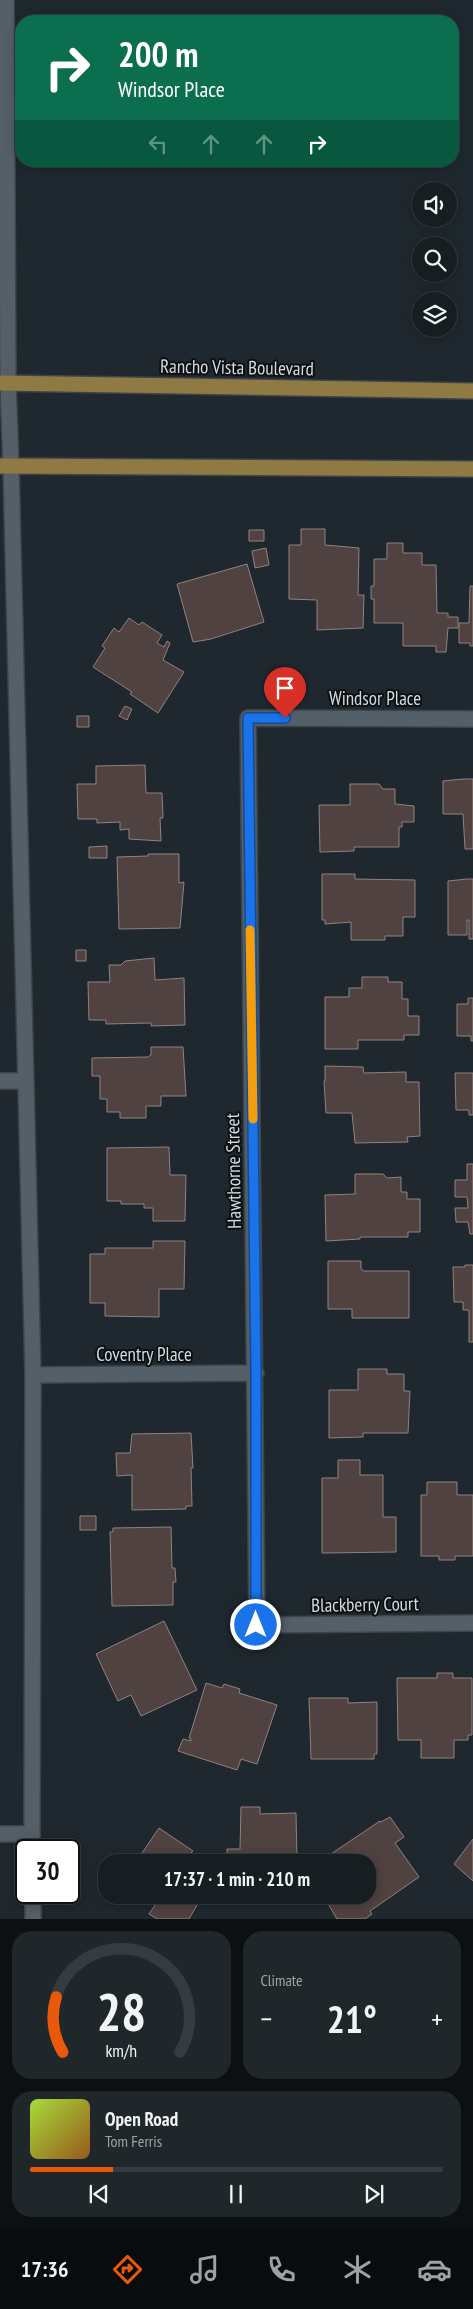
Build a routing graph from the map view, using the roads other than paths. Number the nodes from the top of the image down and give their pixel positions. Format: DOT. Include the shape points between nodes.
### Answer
graph roads {
  1 [pos="6,0"];
  2 [pos="4,383"];
  3 [pos="473,391"];
  4 [pos="5,466"];
  5 [pos="473,469"];
  6 [pos="248,718"];
  7 [pos="473,719"];
  8 [pos="0,1081"];
  9 [pos="26,1081"];
  10 [pos="256,1373"];
  11 [pos="33,1375"];
  12 [pos="473,1623"];
  13 [pos="256,1625"];
  14 [pos="0,1834"];
  15 [pos="32,1834"];
  16 [pos="32,1839"];
  17 [pos="32,1904"];
  18 [pos="33,1919"];
  1 -- 2 [label="street"];
  2 -- 3 [label="main road, Rancho Vista Boulevard"];
  2 -- 4 [label="street"];
  4 -- 5 [label="main road"];
  4 -- 9 [label="street"];
  6 -- 7 [label="street, Windsor Place"];
  6 -- 10 [label="street, Hawthorne Street"];
  8 -- 9 [label="street"];
  9 -- 11 [label="street"];
  10 -- 11 [label="street, Coventry Place"];
  10 -- 13 [label="street, Hawthorne Street"];
  11 -- 15 [label="street"];
  12 -- 13 [label="street, Blackberry Court"];
  14 -- 15 [label="street"];
  15 -- 16 [label="street"];
  17 -- 18 [label="street"];
}
